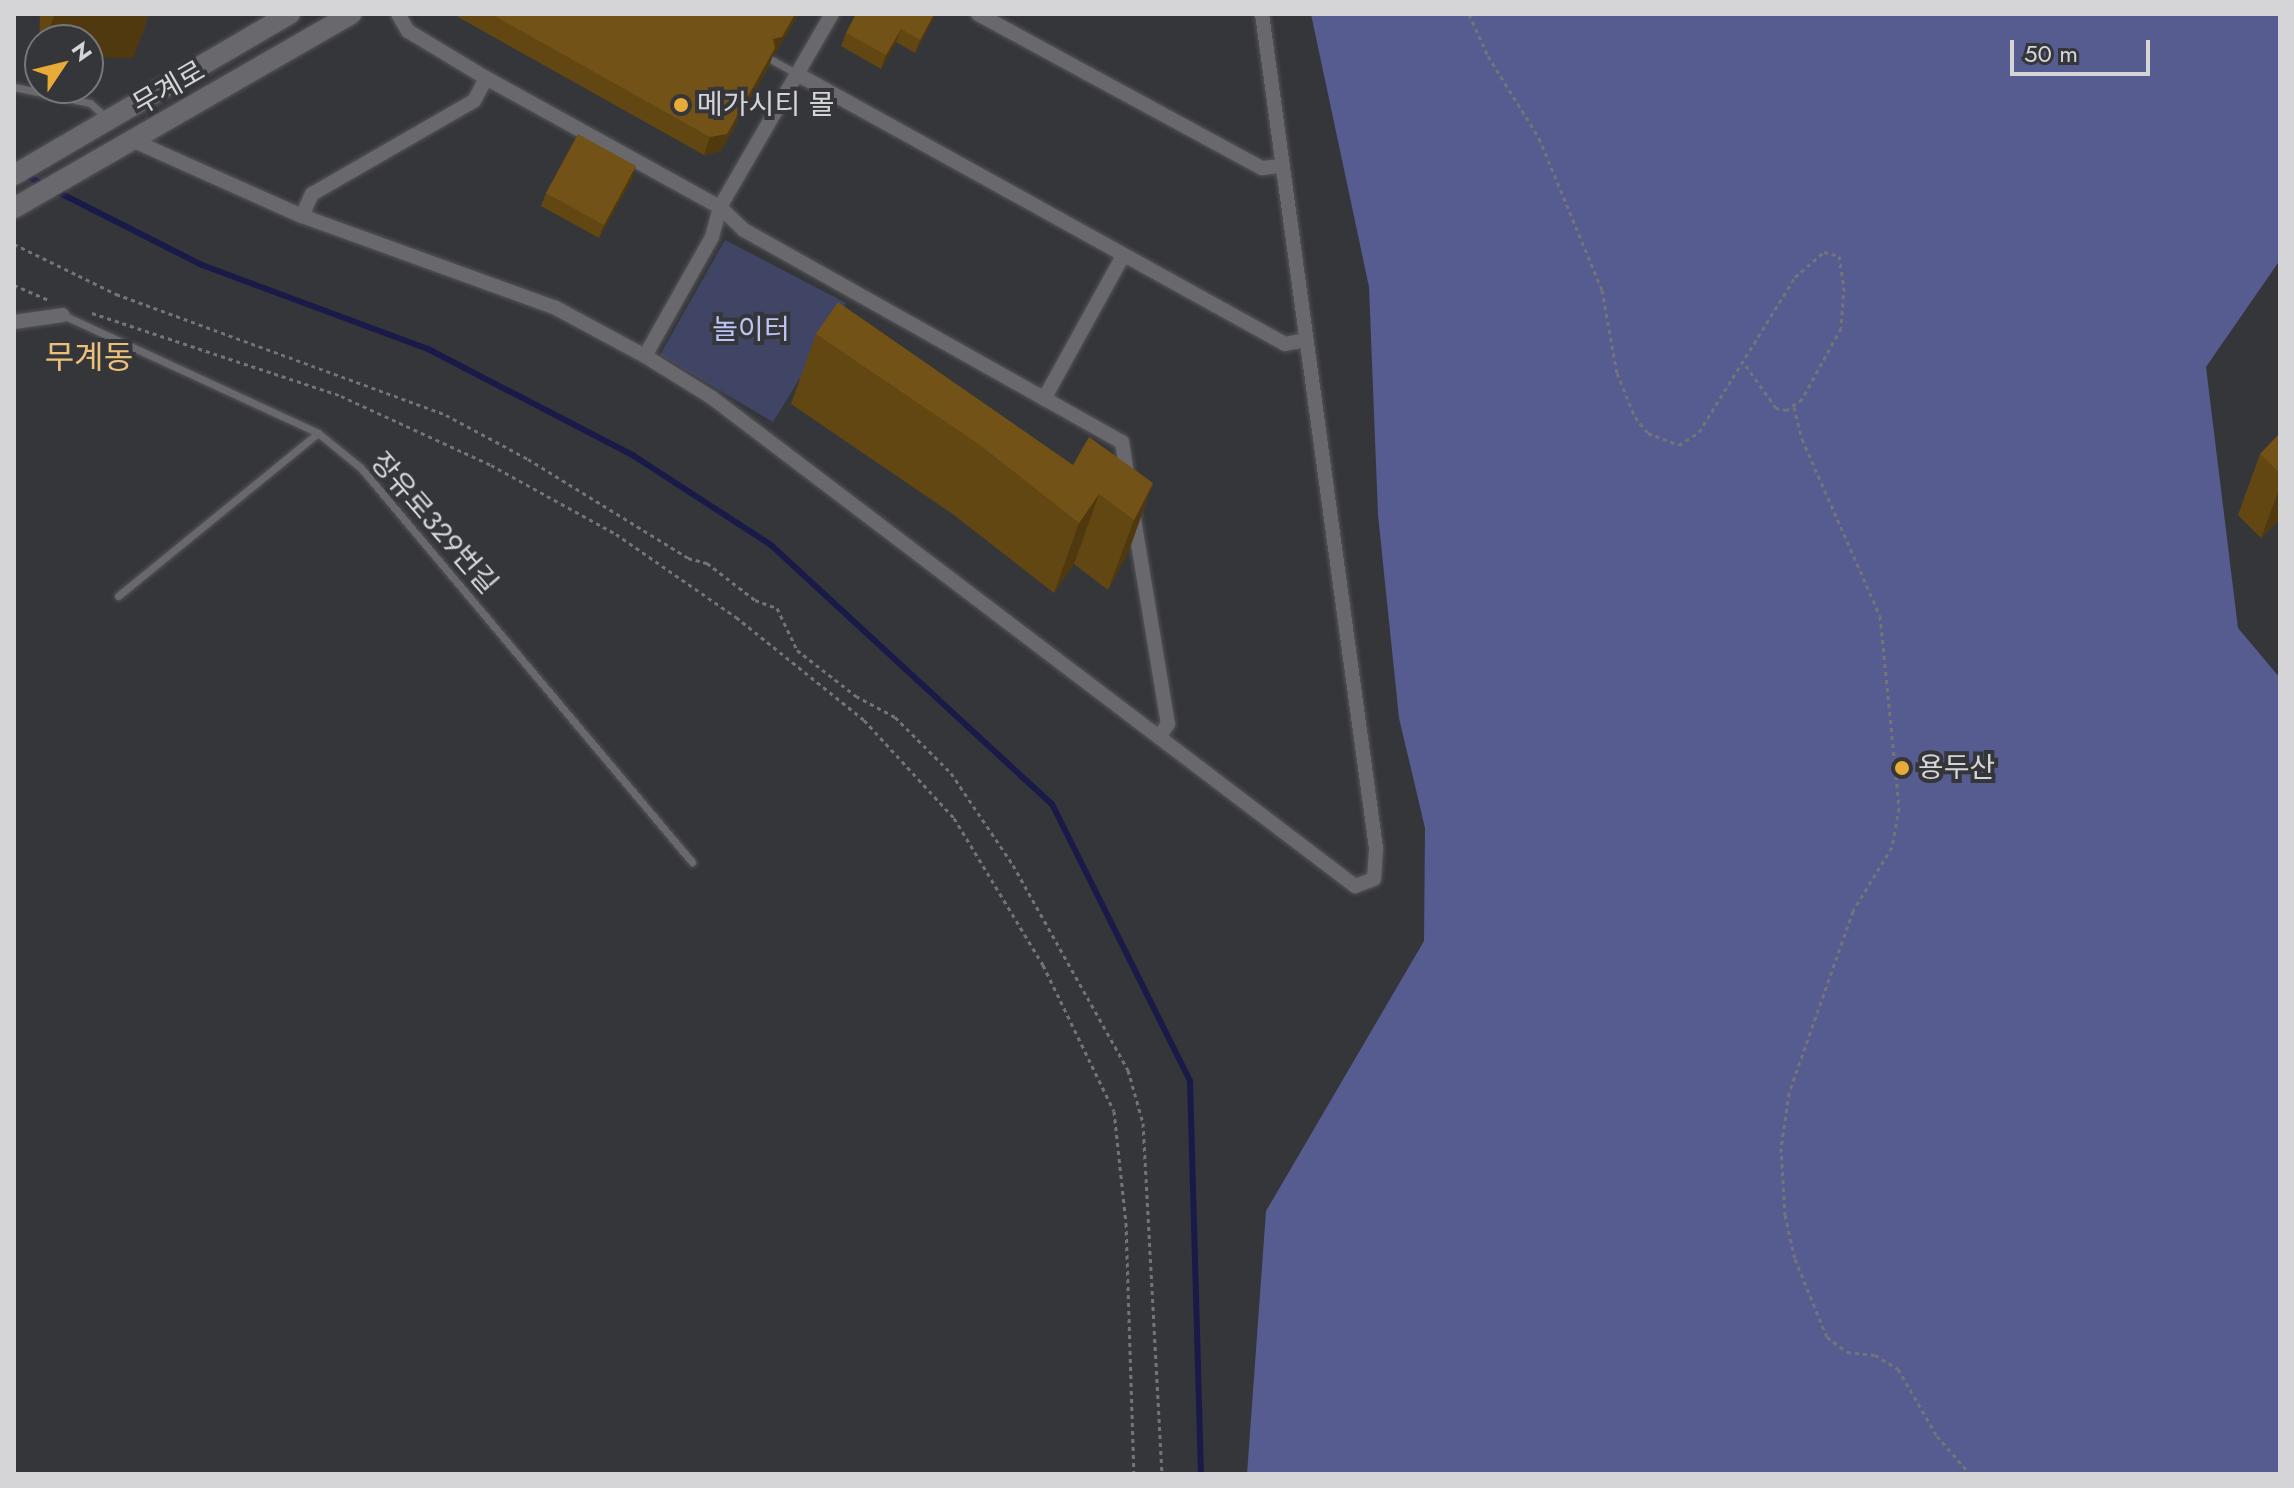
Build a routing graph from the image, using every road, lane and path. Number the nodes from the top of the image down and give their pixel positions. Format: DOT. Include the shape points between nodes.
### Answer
graph roads {
  1 [pos="290,14"];
  2 [pos="351,14"];
  3 [pos="398,14"];
  4 [pos="832,14"];
  5 [pos="978,14"];
  6 [pos="1262,14"];
  7 [pos="1469,14"];
  8 [pos="772,60"];
  9 [pos="797,74"];
  10 [pos="486,78"];
  11 [pos="14,87"];
  12 [pos="109,120"];
  13 [pos="126,145"];
  14 [pos="1282,166"];
  15 [pos="14,175"];
  16 [pos="720,207"];
  17 [pos="14,208"];
  18 [pos="302,216"];
  19 [pos="14,244"];
  20 [pos="1123,256"];
  21 [pos="14,285"];
  22 [pos="63,315"];
  23 [pos="14,322"];
  24 [pos="1306,340"];
  25 [pos="645,356"];
  26 [pos="1744,363"];
  27 [pos="1044,399"];
  28 [pos="1794,407"];
  29 [pos="318,433"];
  30 [pos="118,596"];
  31 [pos="1159,737"];
  32 [pos="692,862"];
  33 [pos="1134,1474"];
  34 [pos="1162,1474"];
  35 [pos="1970,1474"];
  1 -- 12 [label="main road, 무계로"];
  2 -- 13 [label="main road, 무계로"];
  3 -- 10 [label="street" via="408,31"];
  4 -- 9 [label="street"];
  5 -- 14 [label="street" via="1262,168"];
  6 -- 14 [label="street"];
  7 -- 26 [label="path" via="1488,56 1539,138 1602,290 1617,373 1640,425 1679,445 1706,424"];
  8 -- 9 [label="lane"];
  9 -- 16 [label="street"];
  9 -- 20 [label="street"];
  10 -- 16 [label="street"];
  10 -- 18 [label="street" via="474,101 312,194"];
  11 -- 12 [label="lane" via="90,103"];
  12 -- 15 [label="main road, 무계로"];
  13 -- 17 [label="main road, 무계로"];
  13 -- 18 [label="street"];
  14 -- 24 [label="street"];
  16 -- 25 [label="street" via="712,237"];
  16 -- 27 [label="street" via="744,230"];
  18 -- 25 [label="street" via="554,307"];
  19 -- 34 [label="path" via="116,294 446,415 777,608 797,650 856,696 895,717 951,773 1013,865 1128,1070 1143,1123"];
  20 -- 24 [label="street" via="1285,344"];
  20 -- 27 [label="street"];
  21 -- 22 [label="path" via="45,294"];
  22 -- 23 [label="street"];
  22 -- 29 [label="lane, 장유로329번길"];
  22 -- 33 [label="path" via="100,313 341,396 491,465 616,534 736,617 864,720 944,807 1043,965 1114,1111 1126,1223"];
  24 -- 31 [label="street" via="1376,848 1374,879 1355,886"];
  25 -- 31 [label="street" via="711,397"];
  26 -- 28 [label="path" via="1768,402 1776,408"];
  26 -- 28 [label="path" via="1795,277 1824,252 1839,256 1844,287 1841,328 1826,364"];
  27 -- 31 [label="street" via="1122,442 1168,724"];
  28 -- 35 [label="path" via="1802,439 1880,616 1899,808 1892,847 1853,911 1789,1093 1781,1148 1785,1215 1795,1259 1827,1337 1847,1352 1875,1355 1898,1369 1937,1436"];
  29 -- 30 [label="lane"];
  29 -- 32 [label="lane, 장유로329번길" via="361,468"];
}
